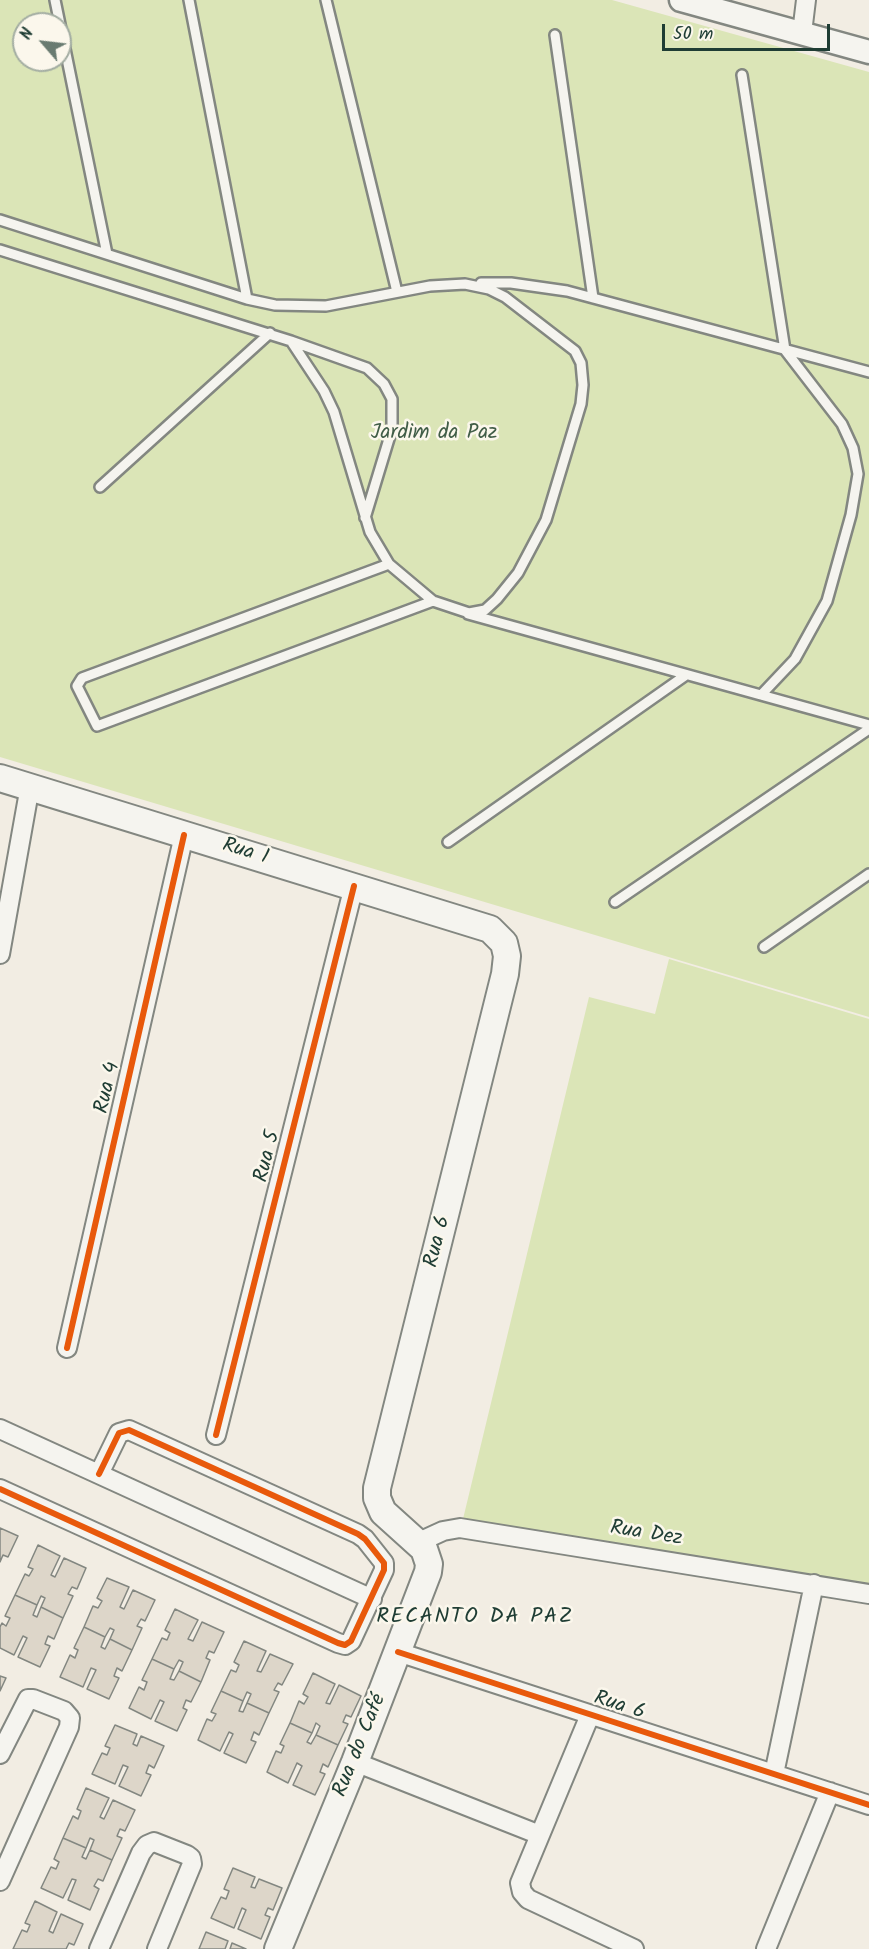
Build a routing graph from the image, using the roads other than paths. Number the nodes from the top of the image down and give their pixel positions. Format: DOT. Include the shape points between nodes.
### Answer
graph roads {
  1 [pos="55,0"];
  2 [pos="189,0"];
  3 [pos="326,0"];
  4 [pos="681,0"];
  5 [pos="806,0"];
  6 [pos="802,33"];
  7 [pos="555,35"];
  8 [pos="869,52"];
  9 [pos="742,75"];
  10 [pos="0,220"];
  11 [pos="0,250"];
  12 [pos="107,254"];
  13 [pos="465,284"];
  14 [pos="397,292"];
  15 [pos="593,298"];
  16 [pos="248,299"];
  17 [pos="270,333"];
  18 [pos="291,341"];
  19 [pos="785,350"];
  20 [pos="869,372"];
  21 [pos="100,487"];
  22 [pos="365,518"];
  23 [pos="389,564"];
  24 [pos="433,601"];
  25 [pos="454,610"];
  26 [pos="686,675"];
  27 [pos="761,695"];
  28 [pos="869,727"];
  29 [pos="0,778"];
  30 [pos="30,786"];
  31 [pos="184,835"];
  32 [pos="448,842"];
  33 [pos="869,874"];
  34 [pos="354,886"];
  35 [pos="615,902"];
  36 [pos="490,929"];
  37 [pos="764,947"];
  38 [pos="0,954"];
  39 [pos="67,1348"];
  40 [pos="0,1429"];
  41 [pos="216,1435"];
  42 [pos="99,1474"];
  43 [pos="0,1489"];
  44 [pos="420,1542"];
  45 [pos="814,1584"];
  46 [pos="869,1594"];
  47 [pos="372,1599"];
  48 [pos="398,1652"];
  49 [pos="590,1714"];
  50 [pos="0,1754"];
  51 [pos="355,1762"];
  52 [pos="774,1774"];
  53 [pos="831,1792"];
  54 [pos="869,1805"];
  55 [pos="540,1835"];
  56 [pos="0,1881"];
  57 [pos="99,1949"];
  58 [pos="157,1949"];
  59 [pos="278,1949"];
  60 [pos="634,1949"];
  61 [pos="766,1949"];
  1 -- 12 [label="lane"];
  2 -- 16 [label="lane"];
  3 -- 14 [label="lane"];
  4 -- 6 [label="street"];
  5 -- 6 [label="street"];
  6 -- 8 [label="street"];
  7 -- 15 [label="lane"];
  9 -- 19 [label="lane"];
  10 -- 12 [label="lane"];
  11 -- 17 [label="lane"];
  12 -- 16 [label="lane"];
  13 -- 14 [label="lane"];
  13 -- 15 [label="lane" via="536,285"];
  13 -- 25 [label="lane" via="489,288 556,334 581,363 583,385 581,404 546,520 531,550 511,582 485,610"];
  14 -- 16 [label="lane" via="326,306 274,305"];
  15 -- 19 [label="lane"];
  17 -- 18 [label="lane"];
  17 -- 21 [label="lane"];
  18 -- 22 [label="lane" via="334,412"];
  18 -- 22 [label="lane" via="367,368 384,384 392,399 392,429"];
  19 -- 20 [label="lane"];
  19 -- 27 [label="lane" via="842,424 854,448 858,474 826,601 795,659"];
  22 -- 23 [label="lane"];
  23 -- 24 [label="lane"];
  23 -- 24 [label="lane" via="82,678 77,687 97,726"];
  24 -- 25 [label="lane"];
  25 -- 26 [label="lane"];
  26 -- 27 [label="lane"];
  26 -- 32 [label="lane"];
  27 -- 28 [label="lane"];
  28 -- 35 [label="lane"];
  29 -- 30 [label="main road, Rua 1"];
  30 -- 31 [label="main road, Rua 1"];
  30 -- 38 [label="street"];
  31 -- 34 [label="main road, Rua 1"];
  31 -- 39 [label="street, Rua 4"];
  33 -- 37 [label="lane"];
  34 -- 36 [label="main road, Rua 1"];
  34 -- 41 [label="street, Rua 5"];
  36 -- 44 [label="main road, Rua 6" via="504,943 505,974 377,1488 383,1512"];
  40 -- 42 [label="street"];
  42 -- 47 [label="street"];
  42 -- 47 [label="street" via="119,1433 129,1430 358,1534 384,1563"];
  43 -- 47 [label="street" via="338,1643 345,1645 351,1641"];
  44 -- 45 [label="street, Rua Dez" via="450,1528 460,1528"];
  44 -- 48 [label="main road, Rua do Café" via="427,1556 428,1572"];
  45 -- 46 [label="street, Rua Dez"];
  45 -- 52 [label="street"];
  48 -- 49 [label="street, Rua 6"];
  48 -- 51 [label="main road, Rua do Café"];
  49 -- 52 [label="street, Rua 6"];
  49 -- 55 [label="street"];
  50 -- 56 [label="street" via="28,1699 64,1711 70,1718"];
  51 -- 55 [label="street"];
  51 -- 59 [label="main road, Rua do Café"];
  52 -- 53 [label="street, Rua 6"];
  53 -- 54 [label="street, Rua 6"];
  53 -- 61 [label="street"];
  55 -- 60 [label="street" via="520,1883 522,1892 528,1899"];
  57 -- 58 [label="street" via="141,1853 154,1842 186,1855 192,1864"];
}
